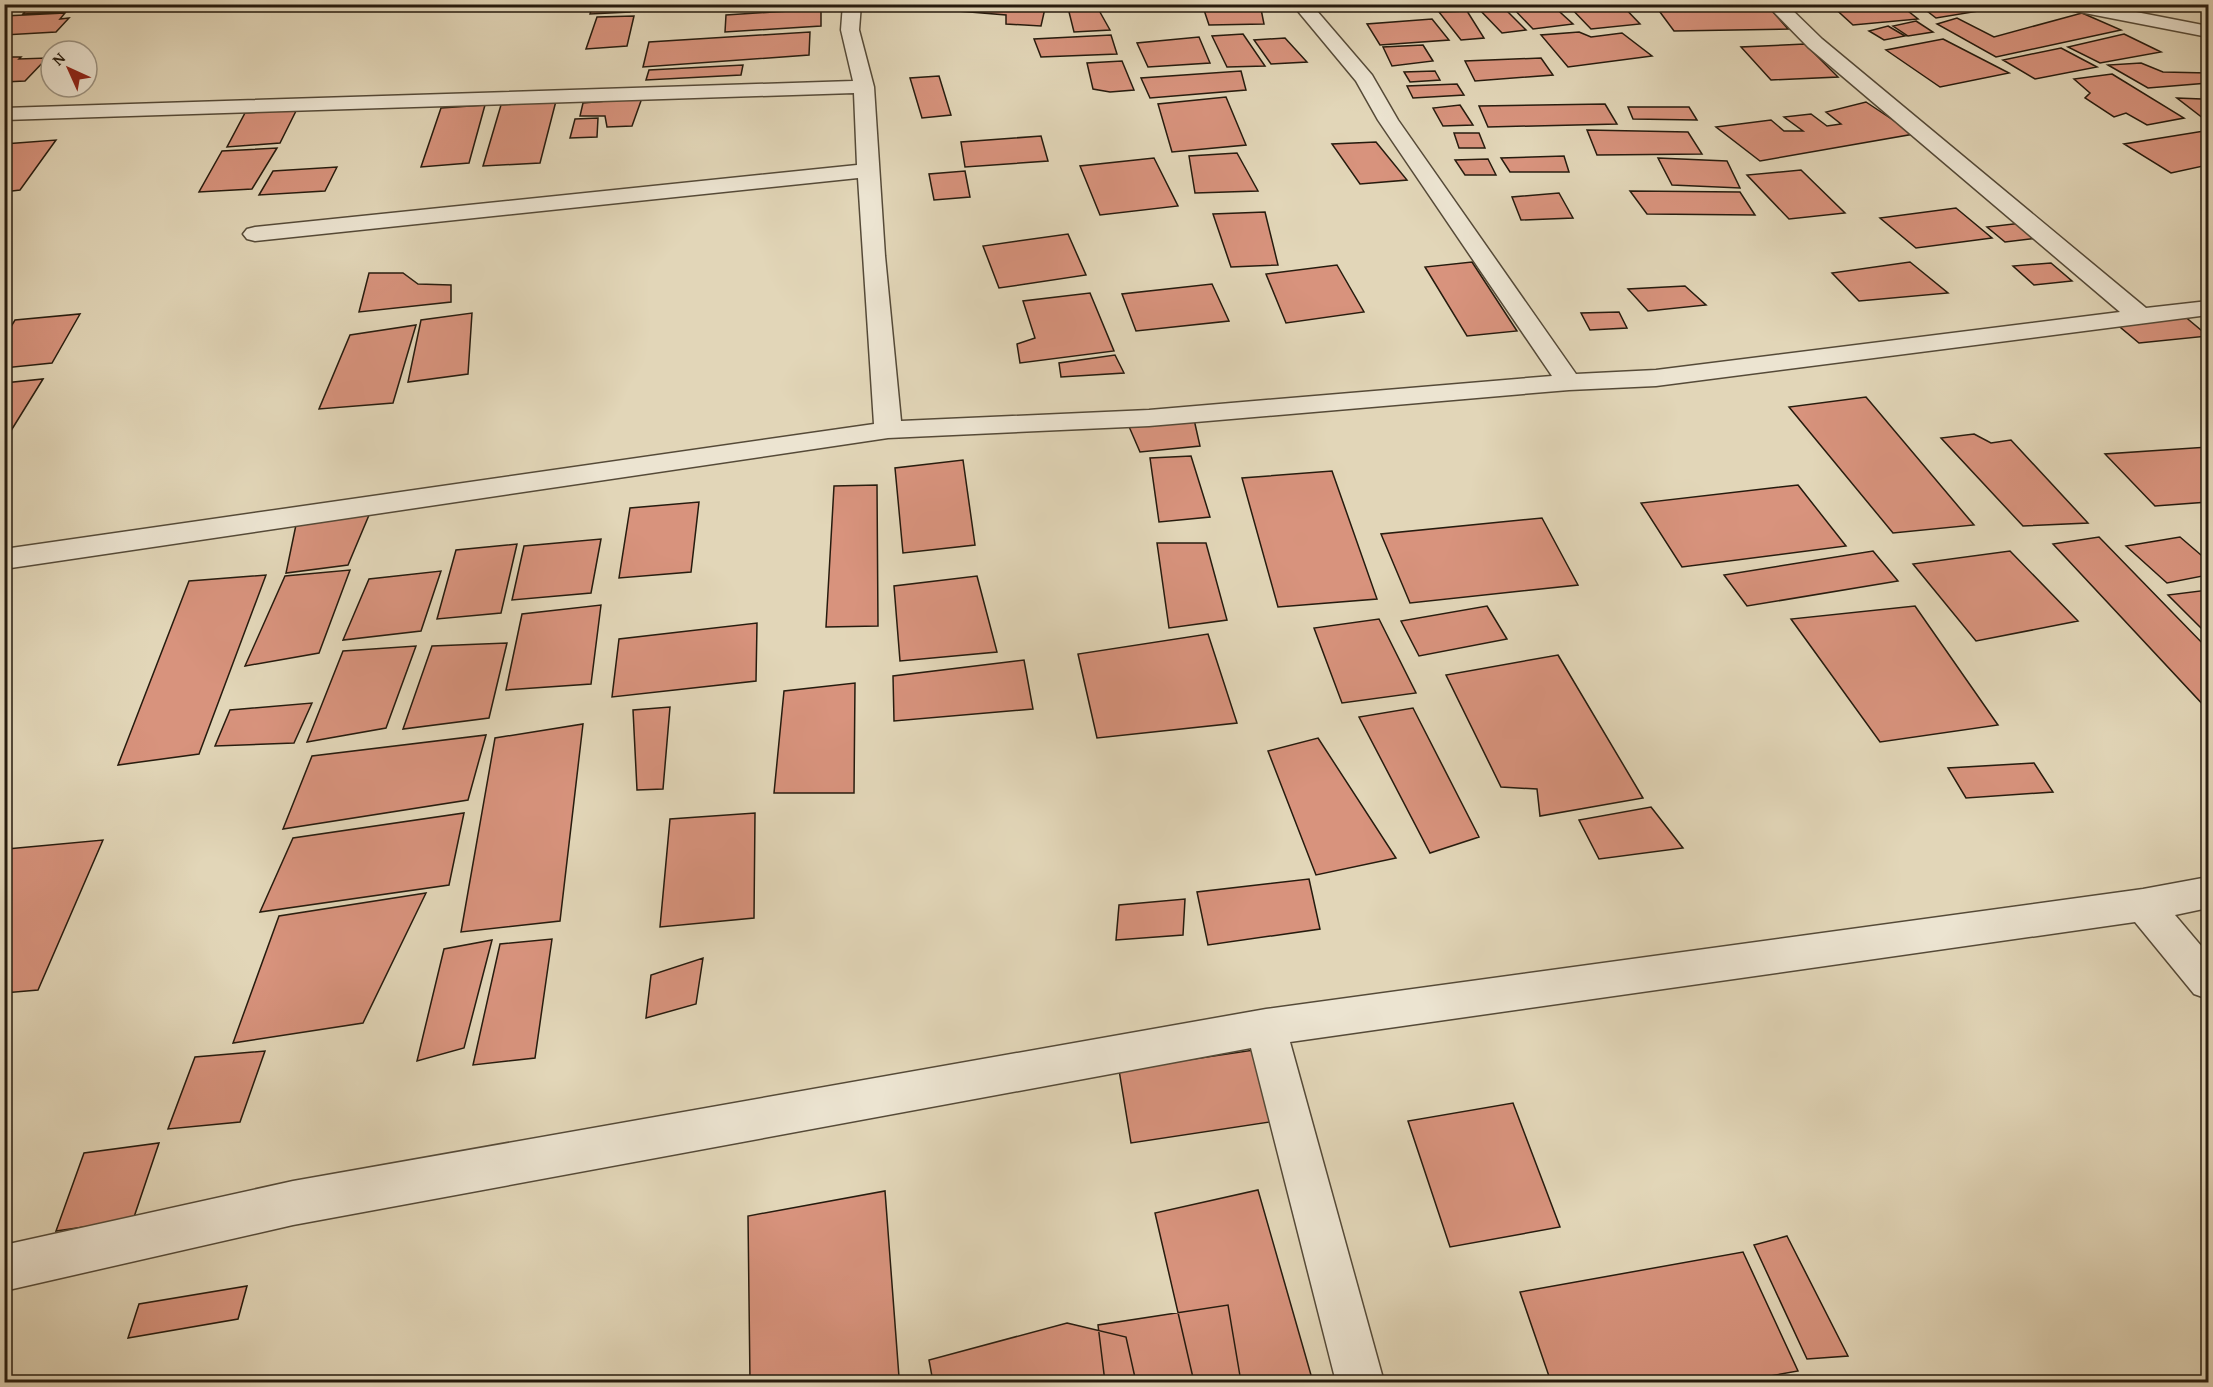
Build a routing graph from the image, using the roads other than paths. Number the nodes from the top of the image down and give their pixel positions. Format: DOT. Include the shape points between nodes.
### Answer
graph roads {
  1 [pos="852,4"];
  2 [pos="1301,4"];
  3 [pos="1775,4"];
  4 [pos="2064,4"];
  5 [pos="2208,32"];
  6 [pos="864,87"];
  7 [pos="4,114"];
  8 [pos="870,170"];
  9 [pos="255,234"];
  10 [pos="2208,308"];
  11 [pos="2142,317"];
  12 [pos="1569,382"];
  13 [pos="888,430"];
  14 [pos="4,559"];
  15 [pos="2208,893"];
  16 [pos="2143,905"];
  17 [pos="2208,982"];
  18 [pos="1266,1027"];
  19 [pos="4,1268"];
  20 [pos="1360,1383"];
  1 -- 6 [label="street" via="850,30"];
  2 -- 12 [label="street" via="1365,79 1388,120"];
  3 -- 11 [label="street" via="1815,44"];
  4 -- 5 [label="street"];
  6 -- 7 [label="street"];
  6 -- 8 [label="street"];
  8 -- 9 [label="street"];
  8 -- 13 [label="street"];
  10 -- 11 [label="street"];
  11 -- 12 [label="street" via="1656,378"];
  12 -- 13 [label="street" via="1149,418"];
  13 -- 14 [label="street"];
  15 -- 16 [label="street"];
  16 -- 17 [label="street"];
  16 -- 18 [label="street"];
  18 -- 19 [label="street" via="293,1203"];
  18 -- 20 [label="street"];
}
